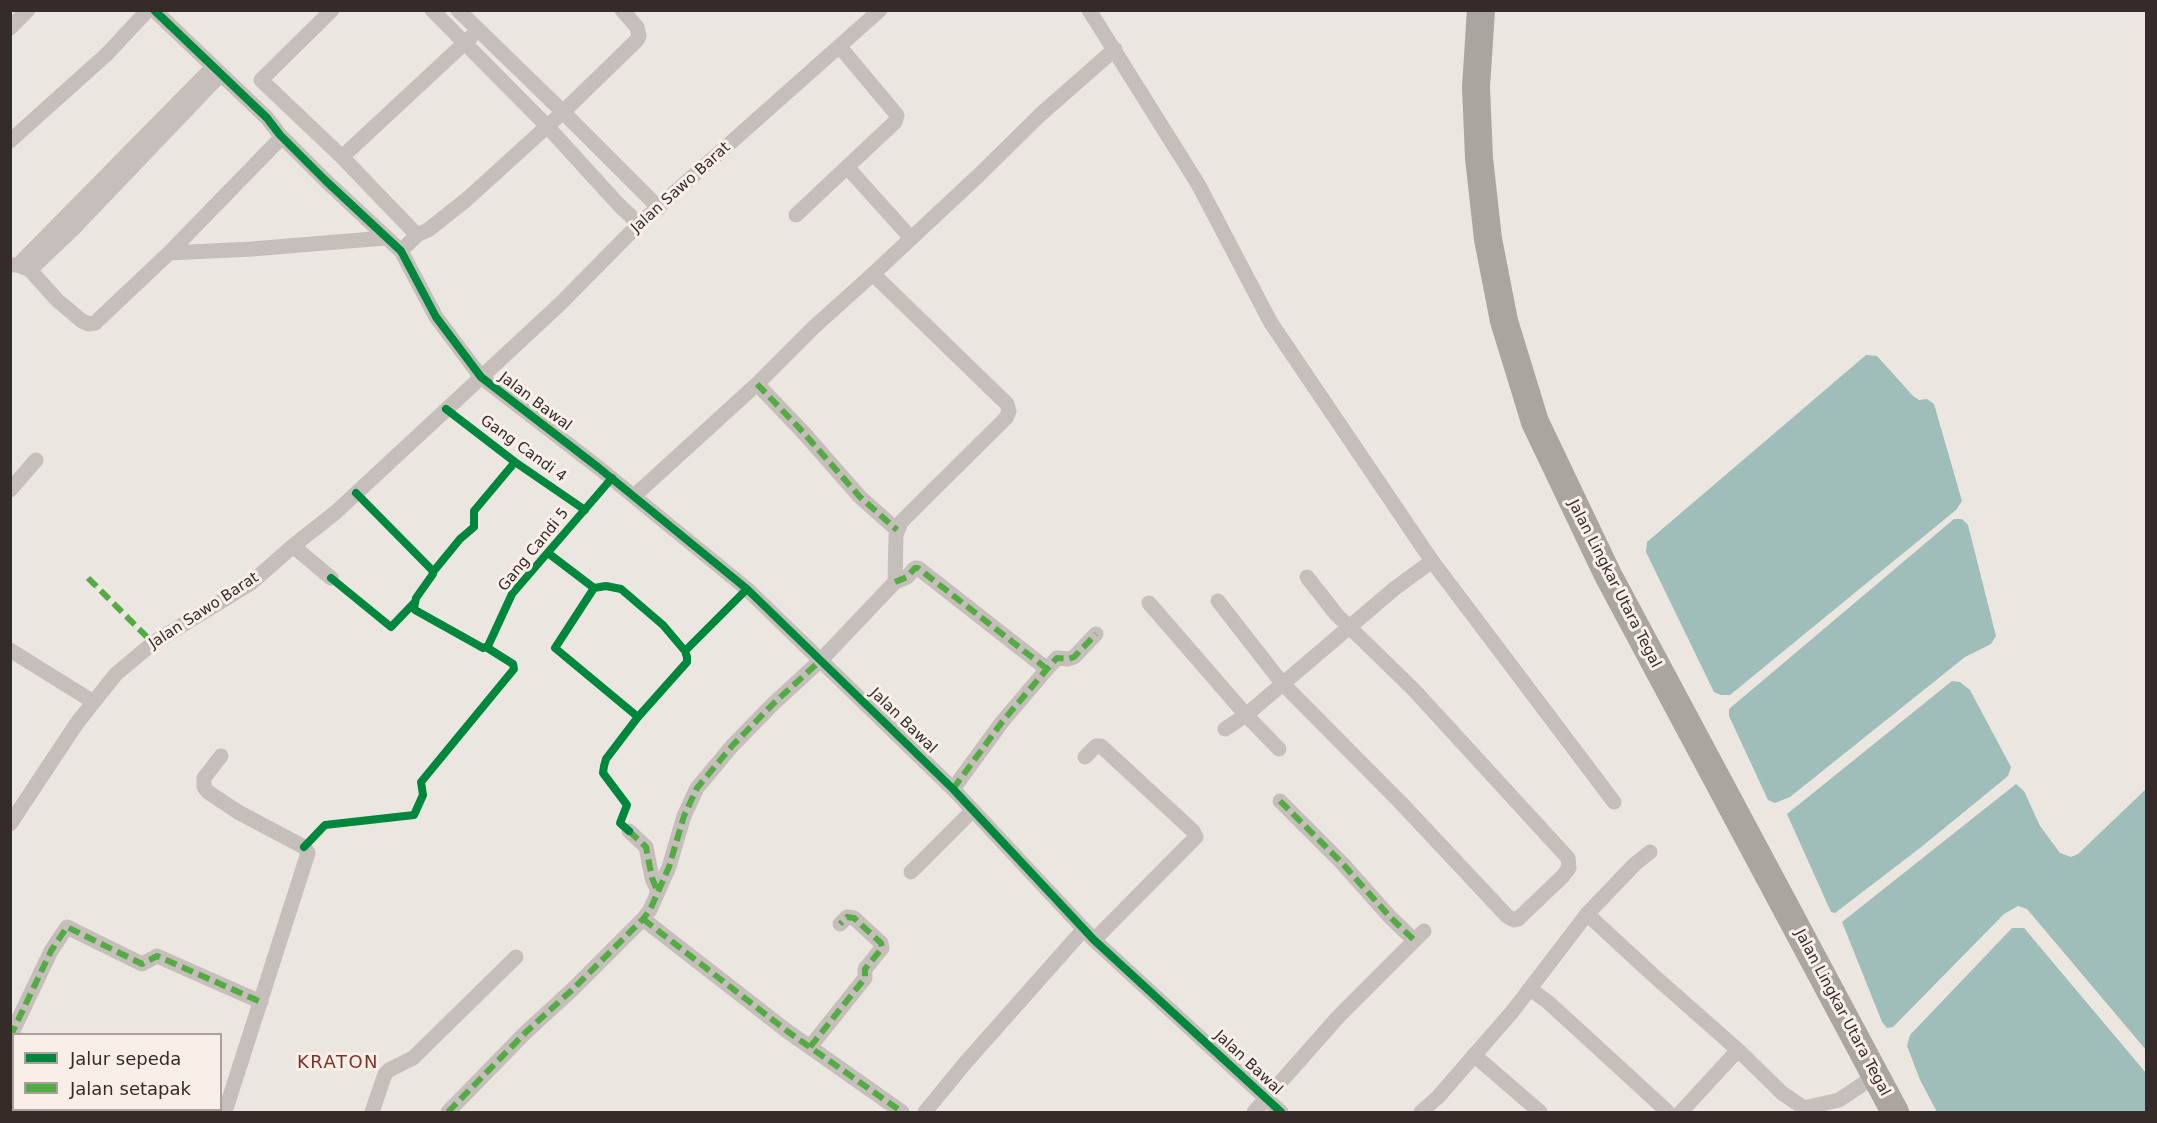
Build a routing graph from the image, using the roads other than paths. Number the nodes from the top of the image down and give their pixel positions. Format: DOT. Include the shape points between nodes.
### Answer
graph roads {
  1 [pos="28,10"];
  2 [pos="148,10"];
  3 [pos="154,10"];
  4 [pos="332,10"];
  5 [pos="432,10"];
  6 [pos="458,10"];
  7 [pos="622,10"];
  8 [pos="880,10"];
  9 [pos="1089,10"];
  10 [pos="1481,10"];
  11 [pos="10,28"];
  12 [pos="478,31"];
  13 [pos="464,44"];
  14 [pos="840,47"];
  15 [pos="1114,49"];
  16 [pos="216,71"];
  17 [pos="563,112"];
  18 [pos="547,126"];
  19 [pos="282,137"];
  20 [pos="10,141"];
  21 [pos="342,158"];
  22 [pos="847,167"];
  23 [pos="658,208"];
  24 [pos="796,215"];
  25 [pos="639,224"];
  26 [pos="385,238"];
  27 [pos="912,238"];
  28 [pos="409,242"];
  29 [pos="169,253"];
  30 [pos="19,267"];
  31 [pos="873,274"];
  32 [pos="483,375"];
  33 [pos="757,384"];
  34 [pos="36,460"];
  35 [pos="642,489"];
  36 [pos="10,490"];
  37 [pos="897,530"];
  38 [pos="293,546"];
  39 [pos="1432,561"];
  40 [pos="1307,577"];
  41 [pos="331,578"];
  42 [pos="894,582"];
  43 [pos="1218,601"];
  44 [pos="1149,603"];
  45 [pos="1350,627"];
  46 [pos="1096,634"];
  47 [pos="10,650"];
  48 [pos="826,666"];
  49 [pos="1047,669"];
  50 [pos="1282,683"];
  51 [pos="92,701"];
  52 [pos="1246,715"];
  53 [pos="1225,729"];
  54 [pos="1279,749"];
  55 [pos="221,756"];
  56 [pos="1085,757"];
  57 [pos="953,789"];
  58 [pos="1281,801"];
  59 [pos="1614,802"];
  60 [pos="973,810"];
  61 [pos="10,824"];
  62 [pos="628,831"];
  63 [pos="1650,852"];
  64 [pos="911,872"];
  65 [pos="656,887"];
  66 [pos="1587,914"];
  67 [pos="643,920"];
  68 [pos="840,924"];
  69 [pos="1089,935"];
  70 [pos="516,957"];
  71 [pos="1530,988"];
  72 [pos="261,1002"];
  73 [pos="10,1037"];
  74 [pos="810,1047"];
  75 [pos="1738,1050"];
  76 [pos="1474,1055"];
  77 [pos="1875,1076"];
  78 [pos="1272,1092"];
  79 [pos="225,1113"];
  80 [pos="372,1113"];
  81 [pos="448,1113"];
  82 [pos="902,1113"];
  83 [pos="925,1113"];
  84 [pos="1254,1113"];
  85 [pos="1281,1113"];
  86 [pos="1421,1113"];
  87 [pos="1540,1113"];
  88 [pos="1668,1113"];
  89 [pos="1681,1113"];
  90 [pos="1894,1113"];
  1 -- 11 [label="street"];
  2 -- 20 [label="street" via="107,54"];
  3 -- 16 [label="street"];
  4 -- 21 [label="street" via="261,81"];
  5 -- 13 [label="street"];
  6 -- 12 [label="street"];
  7 -- 17 [label="street" via="637,27 637,40"];
  8 -- 14 [label="street, Jalan Sawo Barat"];
  9 -- 15 [label="street"];
  10 -- 77 [label="highway, Jalan Lingkar Utara Tegal" via="1476,87 1488,240 1504,321 1535,422 1608,575"];
  12 -- 13 [label="street"];
  12 -- 17 [label="street"];
  13 -- 18 [label="street"];
  13 -- 21 [label="street"];
  14 -- 22 [label="street" via="897,115 895,122"];
  14 -- 23 [label="street, Jalan Sawo Barat"];
  15 -- 27 [label="street"];
  15 -- 39 [label="street" via="1198,184 1271,323"];
  16 -- 19 [label="street"];
  16 -- 30 [label="street" via="74,228"];
  17 -- 18 [label="street"];
  17 -- 23 [label="street"];
  18 -- 25 [label="street"];
  18 -- 28 [label="street" via="466,200"];
  19 -- 26 [label="street"];
  19 -- 29 [label="street"];
  21 -- 28 [label="street"];
  22 -- 24 [label="street"];
  22 -- 27 [label="street"];
  23 -- 25 [label="street, Jalan Sawo Barat"];
  25 -- 32 [label="street, Jalan Sawo Barat"];
  26 -- 28 [label="street"];
  26 -- 29 [label="street"];
  27 -- 31 [label="street"];
  28 -- 32 [label="street, Jalan Bawal" via="436,317"];
  29 -- 30 [label="street" via="99,320 88,324"];
  31 -- 33 [label="street"];
  31 -- 37 [label="street" via="1007,404 1009,411"];
  32 -- 35 [label="street, Jalan Bawal"];
  32 -- 38 [label="street, Jalan Sawo Barat" via="336,512"];
  33 -- 35 [label="street"];
  33 -- 37 [label="street" via="860,497"];
  34 -- 36 [label="street"];
  35 -- 48 [label="street, Jalan Bawal"];
  37 -- 42 [label="street"];
  38 -- 41 [label="street"];
  38 -- 51 [label="street, Jalan Sawo Barat" via="251,583 153,643 116,674"];
  39 -- 45 [label="street"];
  39 -- 59 [label="street"];
  40 -- 45 [label="street"];
  42 -- 48 [label="street"];
  42 -- 49 [label="street" via="907,577 915,568 921,570"];
  43 -- 50 [label="street"];
  44 -- 52 [label="street"];
  45 -- 50 [label="street"];
  45 -- 50 [label="street" via="1414,690 1568,858 1569,868 1563,876 1523,915 1514,920 1507,916"];
  46 -- 49 [label="street" via="1074,657 1057,658"];
  47 -- 51 [label="street"];
  48 -- 57 [label="street, Jalan Bawal"];
  48 -- 65 [label="street" via="774,703 697,788 669,867"];
  49 -- 57 [label="street"];
  50 -- 52 [label="street"];
  51 -- 61 [label="street, Jalan Sawo Barat"];
  52 -- 53 [label="street"];
  52 -- 54 [label="street"];
  55 -- 72 [label="street" via="204,778 208,792 308,853"];
  56 -- 69 [label="street" via="1101,746 1196,837 1113,919"];
  57 -- 60 [label="street, Jalan Bawal"];
  58 -- 78 [label="street" via="1390,917 1419,935 1339,1016"];
  60 -- 64 [label="street"];
  60 -- 69 [label="street, Jalan Bawal"];
  62 -- 65 [label="street" via="646,847"];
  63 -- 66 [label="street"];
  65 -- 67 [label="street"];
  66 -- 71 [label="street"];
  66 -- 75 [label="street"];
  67 -- 74 [label="street"];
  67 -- 81 [label="street"];
  68 -- 74 [label="street" via="846,917 854,918 882,948 865,969 865,978"];
  69 -- 78 [label="street, Jalan Bawal"];
  69 -- 83 [label="street" via="966,1062"];
  70 -- 80 [label="street" via="417,1054 388,1070"];
  71 -- 76 [label="street"];
  71 -- 88 [label="street"];
  72 -- 73 [label="street" via="157,956 142,964 67,927 51,951"];
  72 -- 79 [label="street"];
  74 -- 82 [label="street"];
  75 -- 77 [label="street" via="1782,1093 1804,1108 1839,1100"];
  75 -- 89 [label="street"];
  76 -- 86 [label="street"];
  76 -- 87 [label="street"];
  77 -- 90 [label="highway, Jalan Lingkar Utara Tegal"];
  78 -- 84 [label="street"];
  78 -- 85 [label="street, Jalan Bawal"];
}
